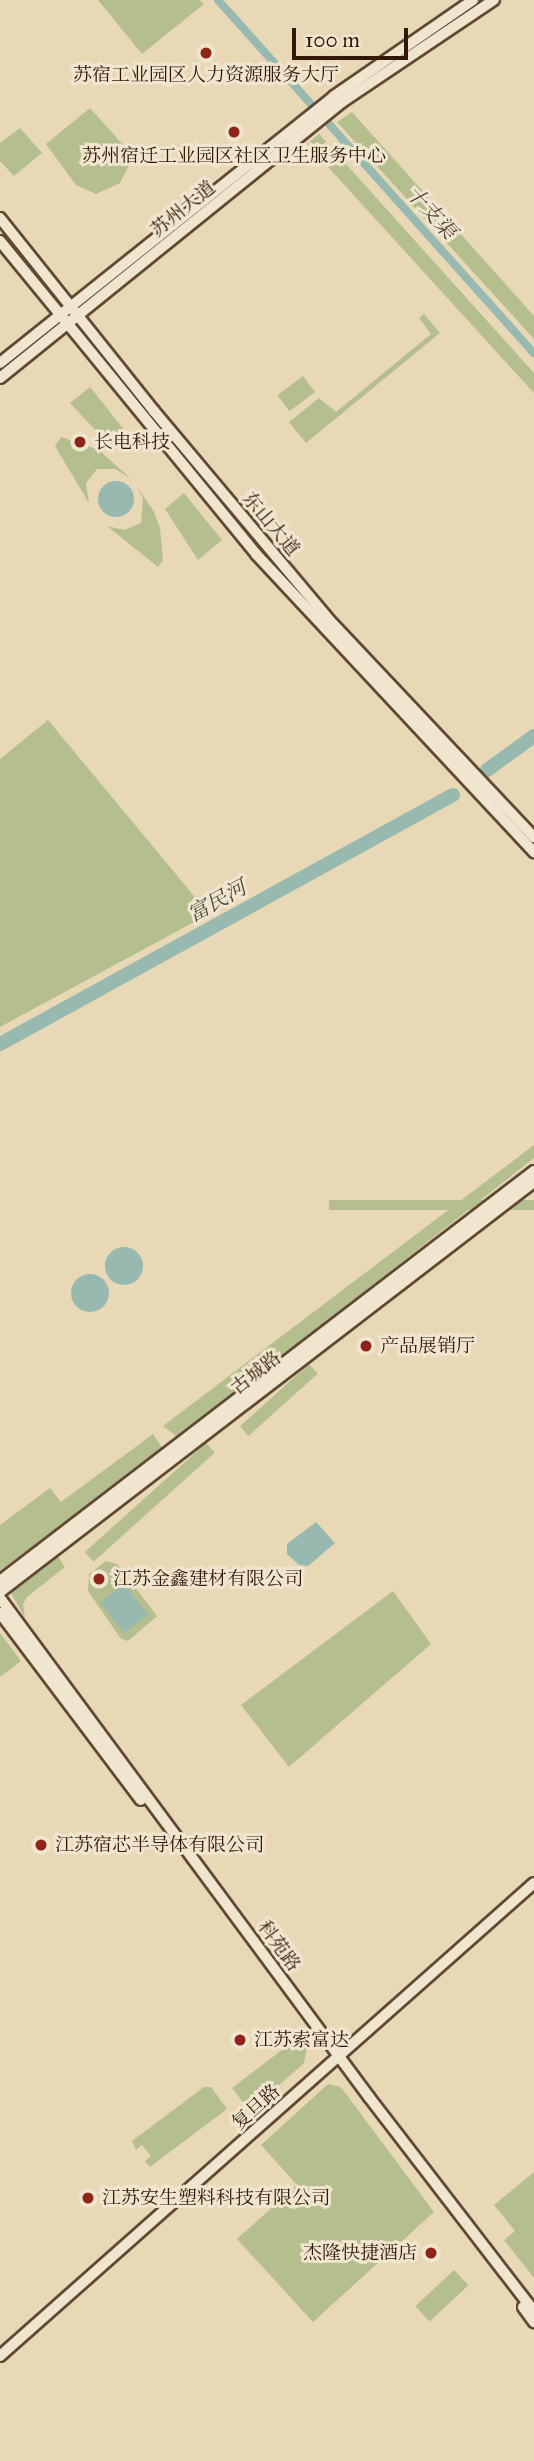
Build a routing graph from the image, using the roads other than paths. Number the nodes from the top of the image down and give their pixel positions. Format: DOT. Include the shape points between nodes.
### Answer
graph roads {
  1 [pos="473,0"];
  2 [pos="494,0"];
  3 [pos="338,99"];
  4 [pos="0,218"];
  5 [pos="0,241"];
  6 [pos="74,312"];
  7 [pos="62,321"];
  8 [pos="0,363"];
  9 [pos="0,378"];
  10 [pos="534,837"];
  11 [pos="534,852"];
  12 [pos="534,1171"];
  13 [pos="534,1182"];
  14 [pos="0,1581"];
  15 [pos="0,1592"];
  16 [pos="0,1598"];
  17 [pos="0,1613"];
  18 [pos="534,1882"];
  19 [pos="337,2058"];
  20 [pos="534,2311"];
  21 [pos="534,2322"];
  22 [pos="0,2356"];
  1 -- 3 [label="street, 苏州大道"];
  2 -- 3 [label="street, 苏州大道"];
  3 -- 6 [label="street, 苏州大道"];
  4 -- 6 [label="main road, 东山大道"];
  5 -- 7 [label="main road, 东山大道"];
  6 -- 7 [label="street, 苏州大道"];
  6 -- 10 [label="main road, 东山大道" via="333,624"];
  7 -- 8 [label="street, 苏州大道"];
  7 -- 9 [label="street, 苏州大道"];
  7 -- 11 [label="main road, 东山大道" via="256,554"];
  12 -- 14 [label="main road, 古城路"];
  13 -- 15 [label="main road, 古城路"];
  16 -- 19 [label="street, 科苑路"];
  17 -- 19 [label="street, 科苑路"];
  18 -- 19 [label="street, 复旦路"];
  19 -- 20 [label="street, 科苑路"];
  19 -- 21 [label="street, 科苑路"];
  19 -- 22 [label="street, 复旦路"];
}
